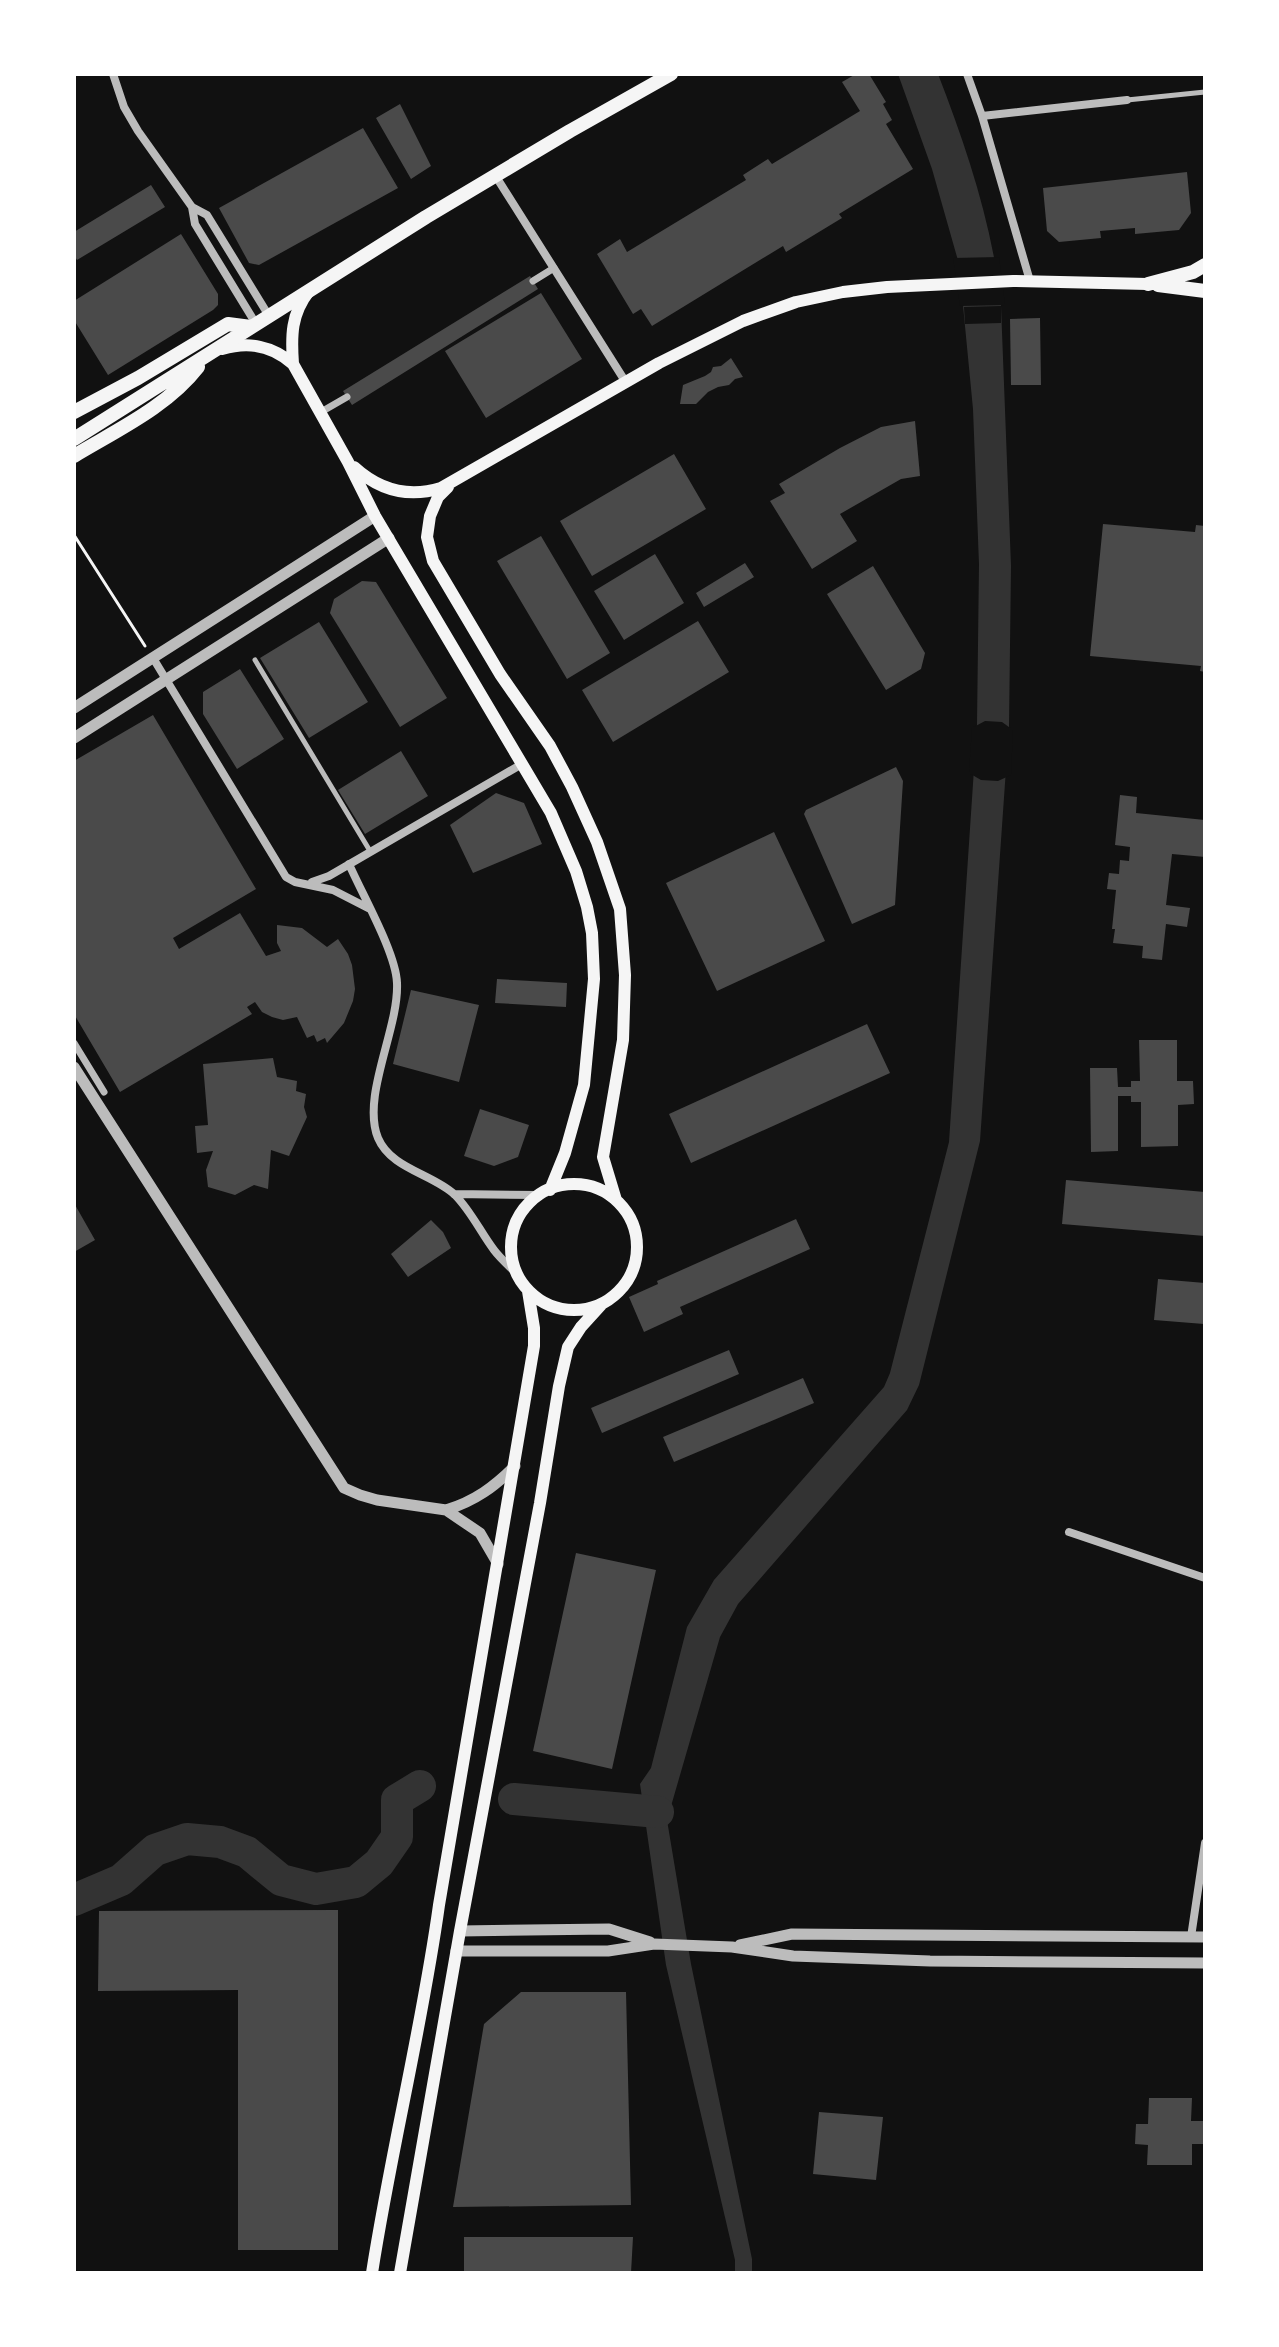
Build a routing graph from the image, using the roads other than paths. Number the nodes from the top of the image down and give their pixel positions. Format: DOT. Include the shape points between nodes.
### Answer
graph roads {
  1 [pos="113,74"];
  2 [pos="967,74"];
  3 [pos="664,75"];
  4 [pos="1205,92"];
  5 [pos="1127,100"];
  6 [pos="982,116"];
  7 [pos="495,175"];
  8 [pos="192,207"];
  9 [pos="1205,265"];
  10 [pos="554,268"];
  11 [pos="533,281"];
  12 [pos="1030,281"];
  13 [pos="1148,284"];
  14 [pos="311,289"];
  15 [pos="1205,291"];
  16 [pos="259,322"];
  17 [pos="210,354"];
  18 [pos="293,364"];
  19 [pos="625,381"];
  20 [pos="347,397"];
  21 [pos="74,412"];
  22 [pos="321,412"];
  23 [pos="74,439"];
  24 [pos="74,456"];
  25 [pos="348,462"];
  26 [pos="453,482"];
  27 [pos="375,516"];
  28 [pos="389,538"];
  29 [pos="153,658"];
  30 [pos="255,660"];
  31 [pos="166,680"];
  32 [pos="74,708"];
  33 [pos="74,738"];
  34 [pos="522,764"];
  35 [pos="371,852"];
  36 [pos="349,864"];
  37 [pos="295,882"];
  38 [pos="370,909"];
  39 [pos="74,1043"];
  40 [pos="74,1067"];
  41 [pos="104,1092"];
  42 [pos="545,1192"];
  43 [pos="454,1194"];
  44 [pos="616,1200"];
  45 [pos="515,1272"];
  46 [pos="528,1291"];
  47 [pos="601,1305"];
  48 [pos="515,1466"];
  49 [pos="446,1510"];
  50 [pos="1069,1532"];
  51 [pos="498,1564"];
  52 [pos="1205,1578"];
  53 [pos="1205,1843"];
  54 [pos="460,1931"];
  55 [pos="1191,1937"];
  56 [pos="1205,1937"];
  57 [pos="654,1944"];
  58 [pos="732,1947"];
  59 [pos="456,1951"];
  60 [pos="1179,1963"];
  61 [pos="1205,1963"];
  62 [pos="372,2273"];
  63 [pos="400,2273"];
  1 -- 8 [label="street" via="138,131"];
  2 -- 6 [label="street"];
  3 -- 7 [label="main road"];
  4 -- 5 [label="lane"];
  5 -- 6 [label="street"];
  6 -- 12 [label="street"];
  7 -- 10 [label="street"];
  7 -- 14 [label="main road"];
  8 -- 16 [label="street" via="195,224"];
  8 -- 16 [label="street" via="207,215"];
  9 -- 13 [label="main road"];
  10 -- 11 [label="street"];
  10 -- 19 [label="street"];
  12 -- 13 [label="main road"];
  12 -- 19 [label="main road" via="857,290 796,302 743,321"];
  13 -- 15 [label="main road"];
  14 -- 16 [label="main road"];
  14 -- 18 [label="main road" via="292,324"];
  16 -- 17 [label="main road"];
  16 -- 21 [label="main road" via="228,324"];
  17 -- 18 [label="main road" via="256,345"];
  17 -- 23 [label="main road"];
  17 -- 24 [label="main road" via="166,399"];
  18 -- 22 [label="main road"];
  19 -- 26 [label="main road"];
  20 -- 22 [label="street"];
  22 -- 25 [label="main road"];
  25 -- 26 [label="main road" via="390,490 416,493"];
  25 -- 27 [label="main road"];
  26 -- 44 [label="main road" via="438,497 430,516 427,537 433,561 550,746 585,813 616,893 623,926 625,1012 603,1157"];
  27 -- 28 [label="main road"];
  27 -- 29 [label="street"];
  28 -- 31 [label="street"];
  28 -- 34 [label="main road"];
  29 -- 31 [label="street"];
  29 -- 32 [label="street"];
  30 -- 35 [label="lane"];
  31 -- 33 [label="street"];
  31 -- 37 [label="street" via="286,877"];
  34 -- 35 [label="street"];
  34 -- 42 [label="main road" via="576,871 592,933 594,979 584,1085 568,1145"];
  35 -- 36 [label="street"];
  36 -- 37 [label="street" via="322,880"];
  36 -- 38 [label="street"];
  37 -- 38 [label="street" via="333,890"];
  38 -- 43 [label="street" via="397,982 373,1121 393,1158"];
  39 -- 41 [label="street"];
  40 -- 49 [label="street" via="344,1488 377,1500"];
  42 -- 43 [label="street"];
  42 -- 44 [label="main road" via="580,1185"];
  42 -- 45 [label="main road" via="524,1210 513,1229"];
  43 -- 45 [label="street"];
  44 -- 47 [label="main road" via="633,1224 637,1248 633,1271 620,1291"];
  45 -- 46 [label="main road"];
  46 -- 47 [label="main road" via="562,1310"];
  46 -- 48 [label="main road" via="534,1346"];
  47 -- 54 [label="main road" via="568,1347"];
  48 -- 49 [label="street" via="469,1503"];
  48 -- 51 [label="main road"];
  49 -- 51 [label="street" via="480,1533"];
  50 -- 52 [label="street"];
  51 -- 62 [label="main road" via="432,1960"];
  53 -- 55 [label="street"];
  54 -- 57 [label="street" via="609,1929"];
  54 -- 59 [label="main road"];
  55 -- 56 [label="street"];
  55 -- 58 [label="street" via="792,1934"];
  55 -- 60 [label="street"];
  57 -- 58 [label="street"];
  57 -- 59 [label="street" via="608,1951"];
  58 -- 60 [label="street" via="793,1956 930,1961"];
  59 -- 63 [label="main road"];
  60 -- 61 [label="street"];
}
